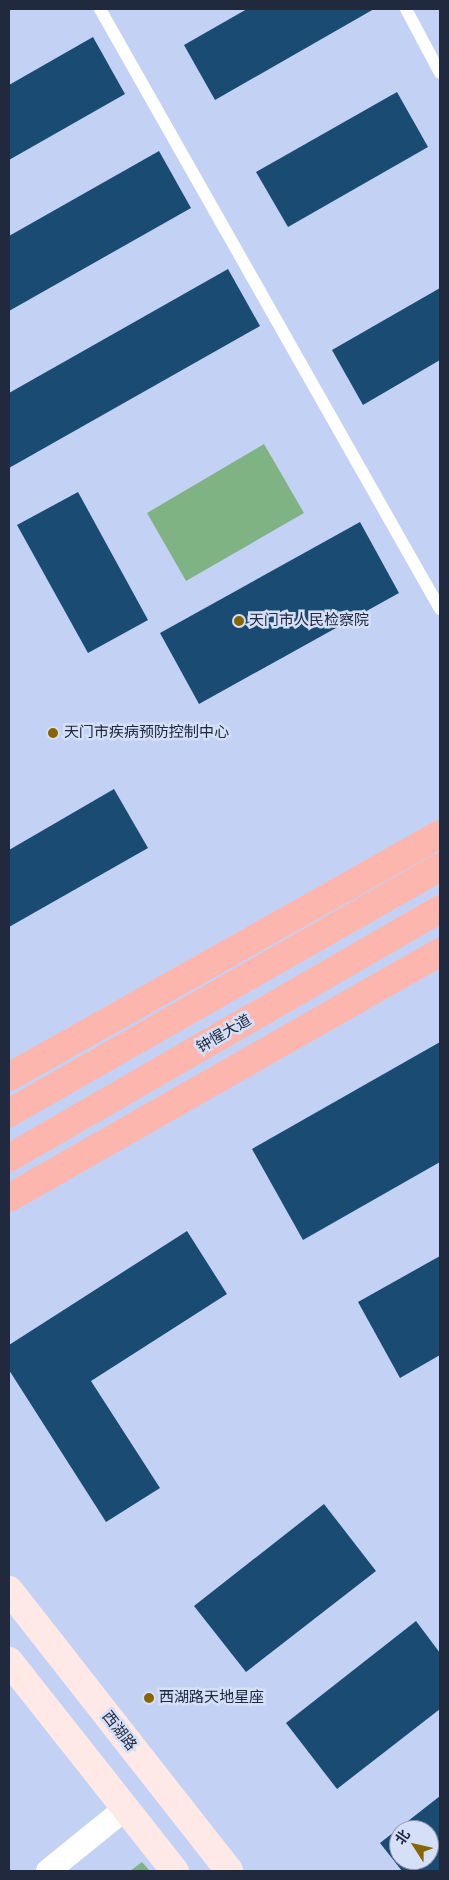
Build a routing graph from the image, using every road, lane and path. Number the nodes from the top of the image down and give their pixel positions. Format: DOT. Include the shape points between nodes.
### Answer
graph roads {
  1 [pos="100,9"];
  2 [pos="406,9"];
  3 [pos="440,73"];
  4 [pos="440,609"];
  5 [pos="440,834"];
  6 [pos="440,867"];
  7 [pos="440,910"];
  8 [pos="440,952"];
  9 [pos="9,1077"];
  10 [pos="9,1113"];
  11 [pos="9,1158"];
  12 [pos="9,1198"];
  13 [pos="9,1590"];
  14 [pos="9,1661"];
  15 [pos="126,1808"];
  16 [pos="48,1871"];
  17 [pos="175,1871"];
  18 [pos="229,1871"];
  1 -- 4 [label="lane"];
  2 -- 3 [label="lane"];
  5 -- 9 [label="highway"];
  6 -- 10 [label="highway"];
  7 -- 11 [label="highway, 钟惺大道"];
  8 -- 12 [label="highway"];
  13 -- 18 [label="main road, 西湖路"];
  14 -- 15 [label="main road"];
  15 -- 16 [label="street"];
  15 -- 17 [label="main road"];
}
